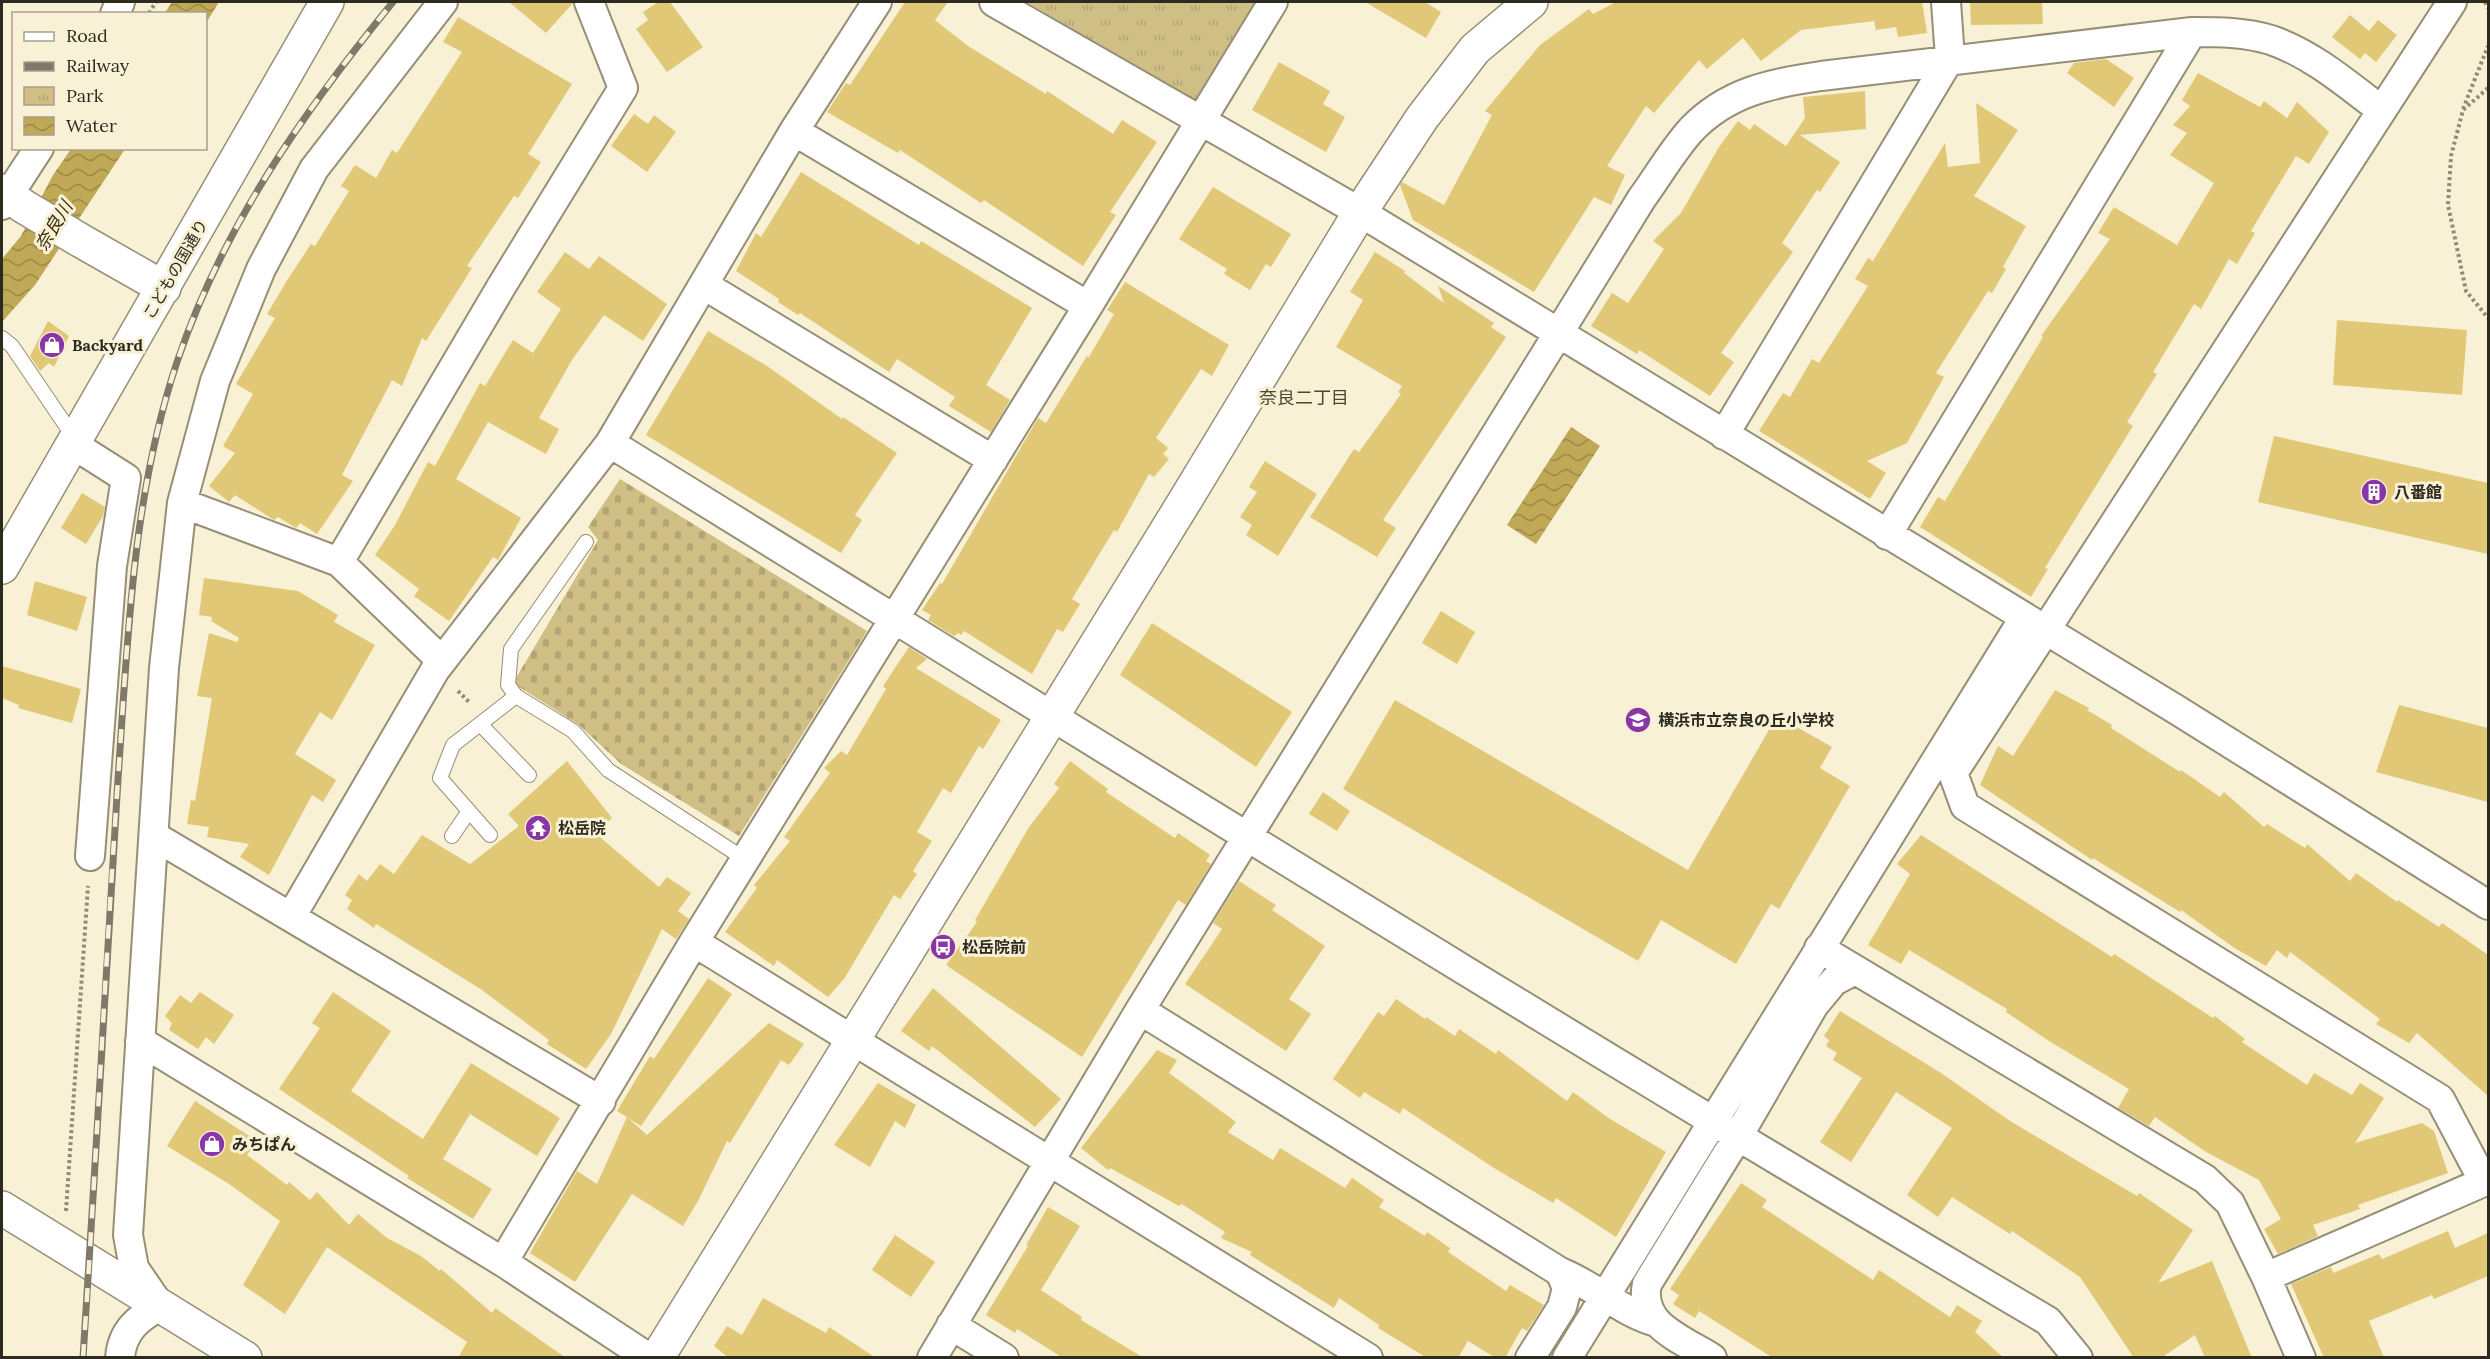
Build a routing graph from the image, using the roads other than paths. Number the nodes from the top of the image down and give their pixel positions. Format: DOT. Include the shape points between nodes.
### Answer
graph roads {
  1 [pos="327,2"];
  2 [pos="443,2"];
  3 [pos="589,2"];
  4 [pos="877,2"];
  5 [pos="994,2"];
  6 [pos="1273,2"];
  7 [pos="1531,2"];
  8 [pos="1946,2"];
  9 [pos="2452,2"];
  10 [pos="2192,32"];
  11 [pos="1950,58"];
  12 [pos="2381,110"];
  13 [pos="1202,121"];
  14 [pos="794,131"];
  15 [pos="38,150"];
  16 [pos="9,200"];
  17 [pos="1360,212"];
  18 [pos="704,285"];
  19 [pos="164,288"];
  20 [pos="1088,306"];
  21 [pos="1558,334"];
  22 [pos="2,338"];
  23 [pos="1724,435"];
  24 [pos="75,443"];
  25 [pos="610,443"];
  26 [pos="993,460"];
  27 [pos="182,503"];
  28 [pos="1887,535"];
  29 [pos="586,542"];
  30 [pos="339,562"];
  31 [pos="2,567"];
  32 [pos="894,619"];
  33 [pos="2034,624"];
  34 [pos="442,661"];
  35 [pos="516,696"];
  36 [pos="1053,715"];
  37 [pos="481,725"];
  38 [pos="529,775"];
  39 [pos="1917,790"];
  40 [pos="1960,794"];
  41 [pos="469,811"];
  42 [pos="154,836"];
  43 [pos="452,836"];
  44 [pos="490,836"];
  45 [pos="1247,839"];
  46 [pos="90,855"];
  47 [pos="746,860"];
  48 [pos="2488,905"];
  49 [pos="291,917"];
  50 [pos="694,942"];
  51 [pos="1819,948"];
  52 [pos="1855,970"];
  53 [pos="1140,1010"];
  54 [pos="852,1038"];
  55 [pos="140,1041"];
  56 [pos="601,1101"];
  57 [pos="1712,1122"];
  58 [pos="1737,1138"];
  59 [pos="1048,1162"];
  60 [pos="2486,1181"];
  61 [pos="2,1208"];
  62 [pos="503,1262"];
  63 [pos="1560,1272"];
  64 [pos="2266,1277"];
  65 [pos="1604,1296"];
  66 [pos="160,1306"];
  67 [pos="1653,1321"];
  68 [pos="951,1325"];
  69 [pos="120,1358"];
  70 [pos="245,1358"];
  71 [pos="649,1358"];
  72 [pos="657,1358"];
  73 [pos="932,1358"];
  74 [pos="1004,1358"];
  75 [pos="1368,1358"];
  76 [pos="1530,1358"];
  77 [pos="1566,1358"];
  78 [pos="1712,1358"];
  79 [pos="2078,1358"];
  80 [pos="2301,1358"];
  1 -- 19 [label="street, こどもの国通り"];
  2 -- 27 [label="street" via="314,169 261,269 215,381"];
  3 -- 30 [label="street" via="623,88"];
  4 -- 14 [label="street"];
  5 -- 13 [label="street"];
  6 -- 13 [label="street"];
  7 -- 17 [label="street" via="1475,49 1422,118"];
  8 -- 11 [label="street"];
  9 -- 12 [label="street"];
  10 -- 11 [label="street"];
  10 -- 12 [label="street" via="2230,32 2271,40 2327,68"];
  10 -- 28 [label="street"];
  11 -- 21 [label="street" via="1773,83 1718,107 1691,130 1642,198"];
  11 -- 23 [label="street"];
  12 -- 33 [label="street"];
  13 -- 17 [label="street"];
  13 -- 20 [label="street"];
  14 -- 18 [label="street"];
  14 -- 20 [label="street"];
  15 -- 16 [label="street"];
  16 -- 19 [label="street, bridge"];
  17 -- 21 [label="street"];
  17 -- 36 [label="street"];
  18 -- 25 [label="street"];
  18 -- 26 [label="street"];
  19 -- 24 [label="street, こどもの国通り"];
  20 -- 26 [label="street"];
  21 -- 23 [label="street"];
  21 -- 45 [label="street"];
  22 -- 24 [label="lane" via="12,346"];
  23 -- 28 [label="street"];
  24 -- 31 [label="street, こどもの国通り"];
  24 -- 46 [label="street" via="126,478 112,566"];
  25 -- 32 [label="street"];
  25 -- 34 [label="street"];
  26 -- 32 [label="street"];
  27 -- 30 [label="street"];
  27 -- 42 [label="street" via="164,668"];
  28 -- 33 [label="street"];
  29 -- 35 [label="lane" via="511,649 508,685"];
  30 -- 34 [label="street"];
  32 -- 36 [label="street"];
  32 -- 47 [label="street"];
  33 -- 39 [label="street"];
  33 -- 40 [label="street" via="1953,773"];
  33 -- 48 [label="street"];
  34 -- 49 [label="street"];
  35 -- 37 [label="lane"];
  35 -- 47 [label="lane" via="573,731 608,770"];
  36 -- 45 [label="street"];
  36 -- 54 [label="street"];
  37 -- 38 [label="lane"];
  37 -- 41 [label="lane" via="453,745 440,778"];
  39 -- 40 [label="street"];
  39 -- 51 [label="street"];
  40 -- 60 [label="street" via="1965,806 2440,1100"];
  41 -- 43 [label="lane"];
  41 -- 44 [label="lane"];
  42 -- 49 [label="street"];
  42 -- 55 [label="street"];
  45 -- 53 [label="street"];
  45 -- 57 [label="street"];
  47 -- 50 [label="street"];
  49 -- 56 [label="street"];
  50 -- 54 [label="street"];
  50 -- 56 [label="street"];
  51 -- 52 [label="street"];
  51 -- 57 [label="street"];
  52 -- 58 [label="street" via="1834,981 1814,1005"];
  52 -- 64 [label="street" via="2205,1179 2230,1203"];
  53 -- 59 [label="street"];
  53 -- 63 [label="street"];
  54 -- 59 [label="street"];
  54 -- 72 [label="street"];
  55 -- 62 [label="street"];
  55 -- 66 [label="street" via="128,1235 134,1268"];
  56 -- 62 [label="street"];
  57 -- 58 [label="street"];
  57 -- 65 [label="street"];
  58 -- 67 [label="street" via="1647,1284 1644,1298"];
  58 -- 79 [label="street" via="2048,1321"];
  59 -- 68 [label="street"];
  59 -- 75 [label="street"];
  60 -- 64 [label="street"];
  61 -- 66 [label="street"];
  62 -- 71 [label="street"];
  63 -- 65 [label="street"];
  63 -- 76 [label="street" via="1567,1288 1562,1307"];
  64 -- 80 [label="street"];
  65 -- 67 [label="street"];
  65 -- 77 [label="street"];
  66 -- 69 [label="street" via="130,1327 121,1345"];
  66 -- 70 [label="street"];
  67 -- 78 [label="street"];
  68 -- 73 [label="street"];
  68 -- 74 [label="street"];
}
